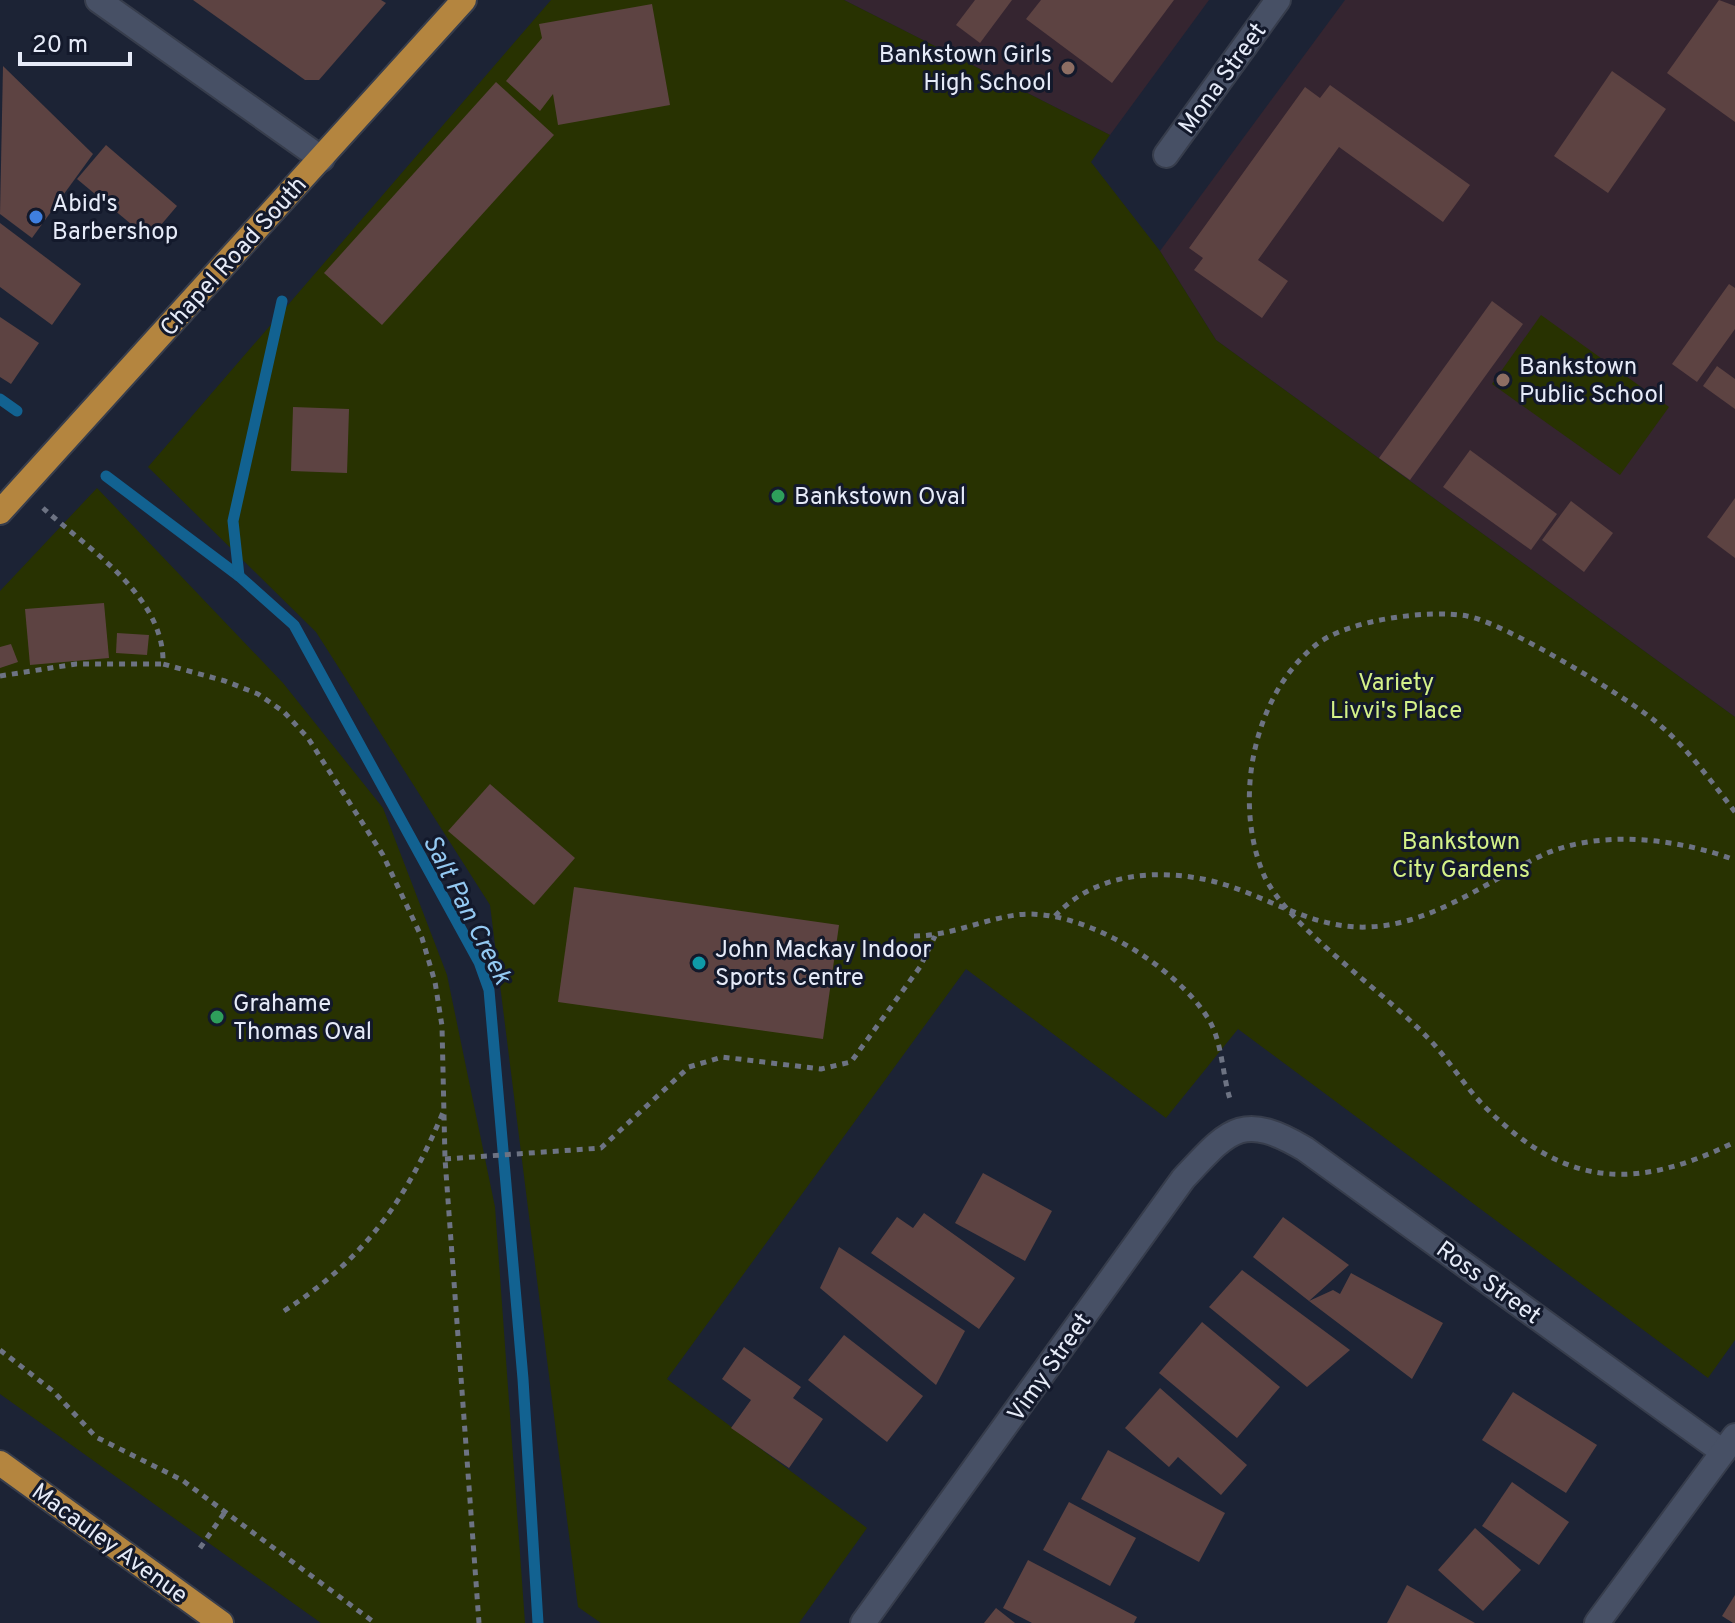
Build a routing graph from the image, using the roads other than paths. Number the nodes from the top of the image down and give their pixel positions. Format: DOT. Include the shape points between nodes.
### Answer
graph roads {
  1 [pos="98,0"];
  2 [pos="464,0"];
  3 [pos="1278,0"];
  4 [pos="1166,155"];
  5 [pos="322,159"];
  6 [pos="0,512"];
  7 [pos="1249,1127"];
  8 [pos="1729,1444"];
  9 [pos="0,1463"];
  10 [pos="221,1623"];
  11 [pos="863,1623"];
  12 [pos="1597,1623"];
  1 -- 5 [label="street"];
  2 -- 5 [label="main road, Chapel Road South"];
  3 -- 4 [label="street, Mona Street"];
  5 -- 6 [label="main road, Chapel Road South"];
  7 -- 8 [label="street, Ross Street" via="1276,1132 1305,1149"];
  7 -- 11 [label="street, Vimy Street" via="1229,1135 1183,1179"];
  8 -- 12 [label="street"];
  9 -- 10 [label="main road, Macauley Avenue"];
}
